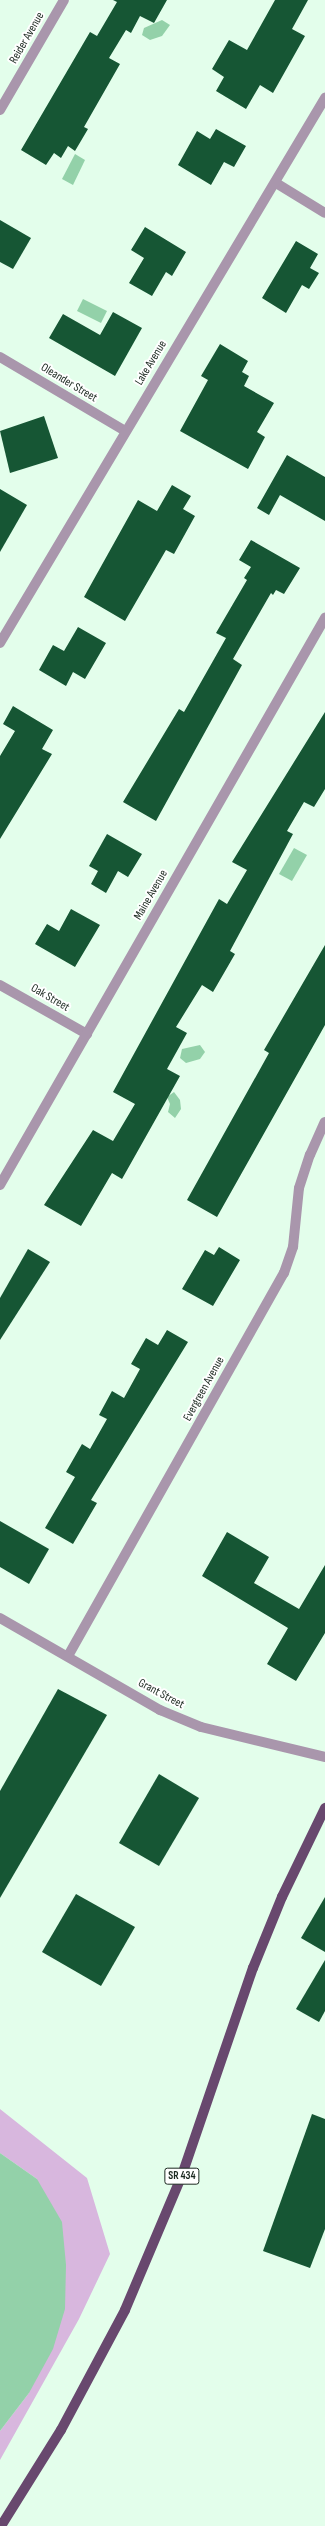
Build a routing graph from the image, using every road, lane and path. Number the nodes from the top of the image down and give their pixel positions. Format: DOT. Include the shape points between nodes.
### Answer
graph roads {
  1 [pos="64,0"];
  2 [pos="325,98"];
  3 [pos="0,110"];
  4 [pos="276,183"];
  5 [pos="325,213"];
  6 [pos="0,357"];
  7 [pos="125,431"];
  8 [pos="325,618"];
  9 [pos="0,643"];
  10 [pos="0,985"];
  11 [pos="87,1034"];
  12 [pos="325,1122"];
  13 [pos="0,1185"];
  14 [pos="0,1618"];
  15 [pos="68,1656"];
  16 [pos="325,1757"];
  17 [pos="325,1808"];
  18 [pos="1,2526"];
  1 -- 3 [label="street, Reider Avenue"];
  2 -- 4 [label="street, Lake Avenue"];
  4 -- 5 [label="street"];
  4 -- 7 [label="street, Lake Avenue"];
  6 -- 7 [label="street, Oleander Street"];
  7 -- 9 [label="street, Lake Avenue"];
  8 -- 11 [label="street, Maine Avenue"];
  10 -- 11 [label="street, Oak Street"];
  11 -- 13 [label="street, Maine Avenue"];
  12 -- 15 [label="street, Evergreen Avenue" via="310,1155 300,1188 293,1246 284,1273"];
  14 -- 15 [label="street, Grant Street"];
  15 -- 16 [label="street, Grant Street" via="160,1710 201,1727"];
  17 -- 18 [label="main road, SR 434" via="282,1898 253,1968 182,2175 125,2310 62,2430"];
}
